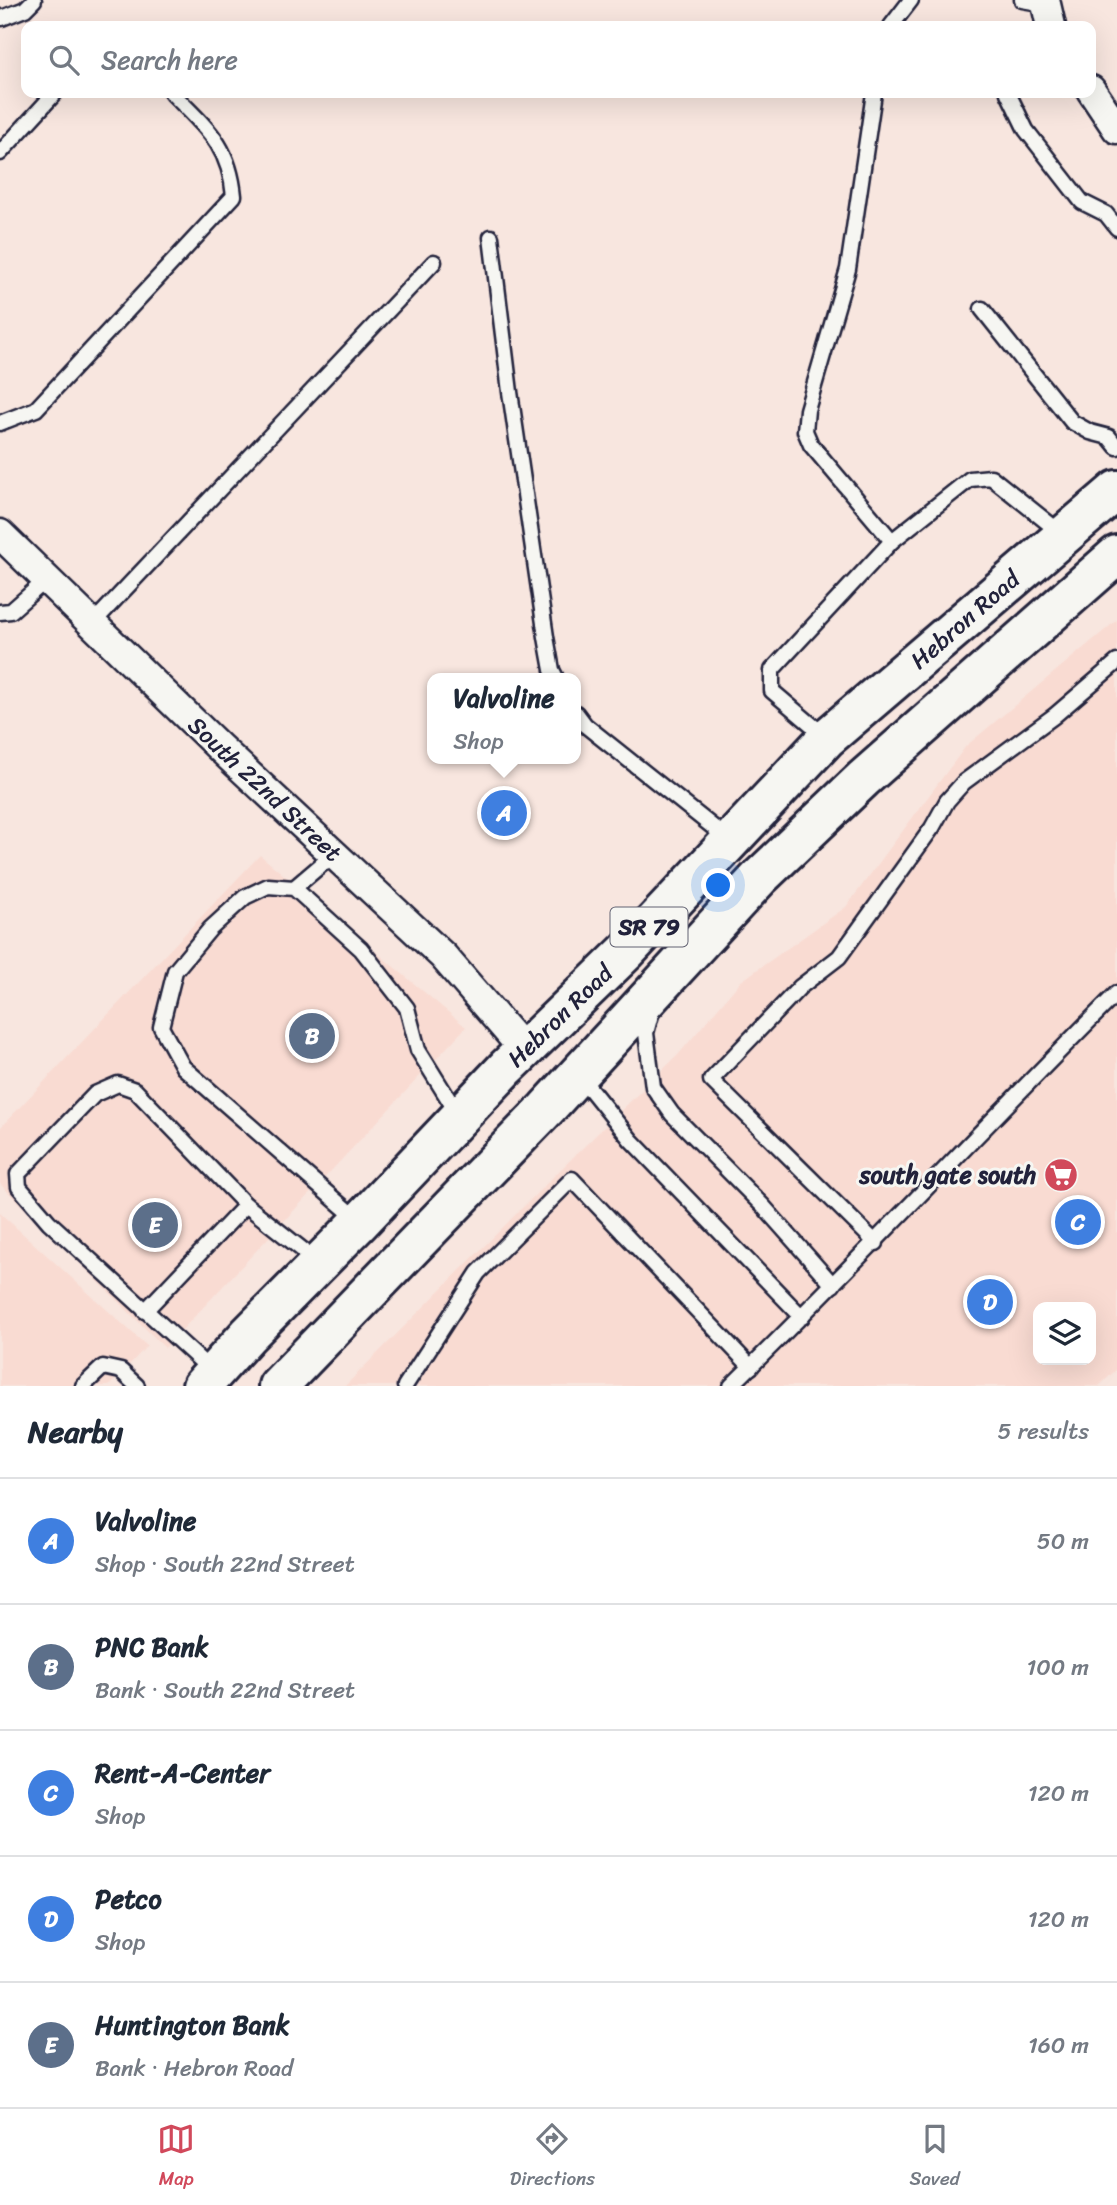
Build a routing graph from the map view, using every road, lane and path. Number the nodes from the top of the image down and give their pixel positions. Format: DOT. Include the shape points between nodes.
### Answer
graph roads {
  1 [pos="34,0"];
  2 [pos="911,0"];
  3 [pos="0,17"];
  4 [pos="895,21"];
  5 [pos="50,98"];
  6 [pos="177,98"];
  7 [pos="873,98"];
  8 [pos="1010,98"];
  9 [pos="1096,98"];
  10 [pos="1117,129"];
  11 [pos="0,153"];
  12 [pos="1117,228"];
  13 [pos="491,237"];
  14 [pos="434,262"];
  15 [pos="982,309"];
  16 [pos="0,423"];
  17 [pos="1117,447"];
  18 [pos="1117,490"];
  19 [pos="0,534"];
  20 [pos="1064,535"];
  21 [pos="892,541"];
  22 [pos="1117,555"];
  23 [pos="46,580"];
  24 [pos="0,612"];
  25 [pos="92,624"];
  26 [pos="1117,662"];
  27 [pos="554,673"];
  28 [pos="581,720"];
  29 [pos="827,738"];
  30 [pos="790,778"];
  31 [pos="730,841"];
  32 [pos="334,854"];
  33 [pos="294,888"];
  34 [pos="659,987"];
  35 [pos="1117,993"];
  36 [pos="524,1050"];
  37 [pos="578,1074"];
  38 [pos="460,1117"];
  39 [pos="246,1205"];
  40 [pos="360,1222"];
  41 [pos="876,1243"];
  42 [pos="319,1263"];
  43 [pos="833,1285"];
  44 [pos="368,1291"];
  45 [pos="145,1311"];
  46 [pos="802,1317"];
  47 [pos="751,1367"];
  48 [pos="208,1380"];
  49 [pos="83,1386"];
  50 [pos="137,1386"];
  51 [pos="278,1386"];
  52 [pos="405,1386"];
  53 [pos="731,1386"];
  1 -- 3 [label="lane" via="25,9"];
  2 -- 4 [label="lane"];
  5 -- 11 [label="lane"];
  6 -- 16 [label="lane" via="215,137 232,174 234,196 36,409"];
  7 -- 21 [label="lane" via="848,269 805,431 811,445"];
  8 -- 12 [label="lane" via="1026,130 1082,202 1106,214"];
  9 -- 10 [label="street"];
  13 -- 27 [label="lane" via="513,418"];
  14 -- 25 [label="lane"];
  15 -- 17 [label="lane" via="1072,422 1109,438"];
  18 -- 20 [label="highway, Hebron Road / SR 79"];
  19 -- 23 [label="street, South 22nd Street"];
  20 -- 21 [label="lane" via="991,477 970,479"];
  20 -- 29 [label="highway, Hebron Road / SR 79"];
  21 -- 29 [label="lane" via="772,670 772,691"];
  22 -- 34 [label="highway, Hebron Road / SR 79" via="863,779 759,878"];
  23 -- 24 [label="lane" via="11,611"];
  23 -- 25 [label="street, South 22nd Street"];
  25 -- 32 [label="street, South 22nd Street"];
  26 -- 41 [label="lane" via="1054,716 964,782 839,957 800,987 711,1080"];
  28 -- 31 [label="lane"];
  29 -- 30 [label="highway, Hebron Road / SR 79"];
  30 -- 31 [label="highway, Hebron Road / SR 79"];
  30 -- 37 [label="highway" via="779,818 600,1003"];
  31 -- 36 [label="highway, Hebron Road / SR 79" via="627,951"];
  32 -- 33 [label="lane"];
  32 -- 36 [label="street, South 22nd Street" via="443,956"];
  33 -- 38 [label="lane" via="361,949 407,1008 418,1050"];
  33 -- 40 [label="lane" via="268,886 244,897 210,929 175,971 161,1027 183,1067"];
  34 -- 37 [label="highway, Hebron Road / SR 79"];
  34 -- 43 [label="lane" via="646,1033 653,1087 672,1114"];
  35 -- 41 [label="lane"];
  36 -- 38 [label="highway, Hebron Road / SR 79"];
  36 -- 44 [label="highway" via="503,1119 373,1259"];
  37 -- 44 [label="highway, Hebron Road / SR 79"];
  37 -- 46 [label="lane" via="631,1140"];
  38 -- 40 [label="highway, Hebron Road / SR 79"];
  39 -- 42 [label="lane"];
  39 -- 45 [label="lane"];
  39 -- 45 [label="lane" via="135,1090 118,1084 95,1094 18,1174 19,1187 49,1222"];
  40 -- 42 [label="highway, Hebron Road / SR 79"];
  41 -- 43 [label="lane"];
  42 -- 48 [label="highway, Hebron Road / SR 79"];
  43 -- 46 [label="lane"];
  44 -- 51 [label="highway, Hebron Road / SR 79"];
  45 -- 48 [label="lane"];
  46 -- 47 [label="lane"];
  47 -- 52 [label="lane" via="572,1179 478,1273"];
  47 -- 53 [label="lane"];
  49 -- 50 [label="lane" via="103,1367 121,1371"];
}
